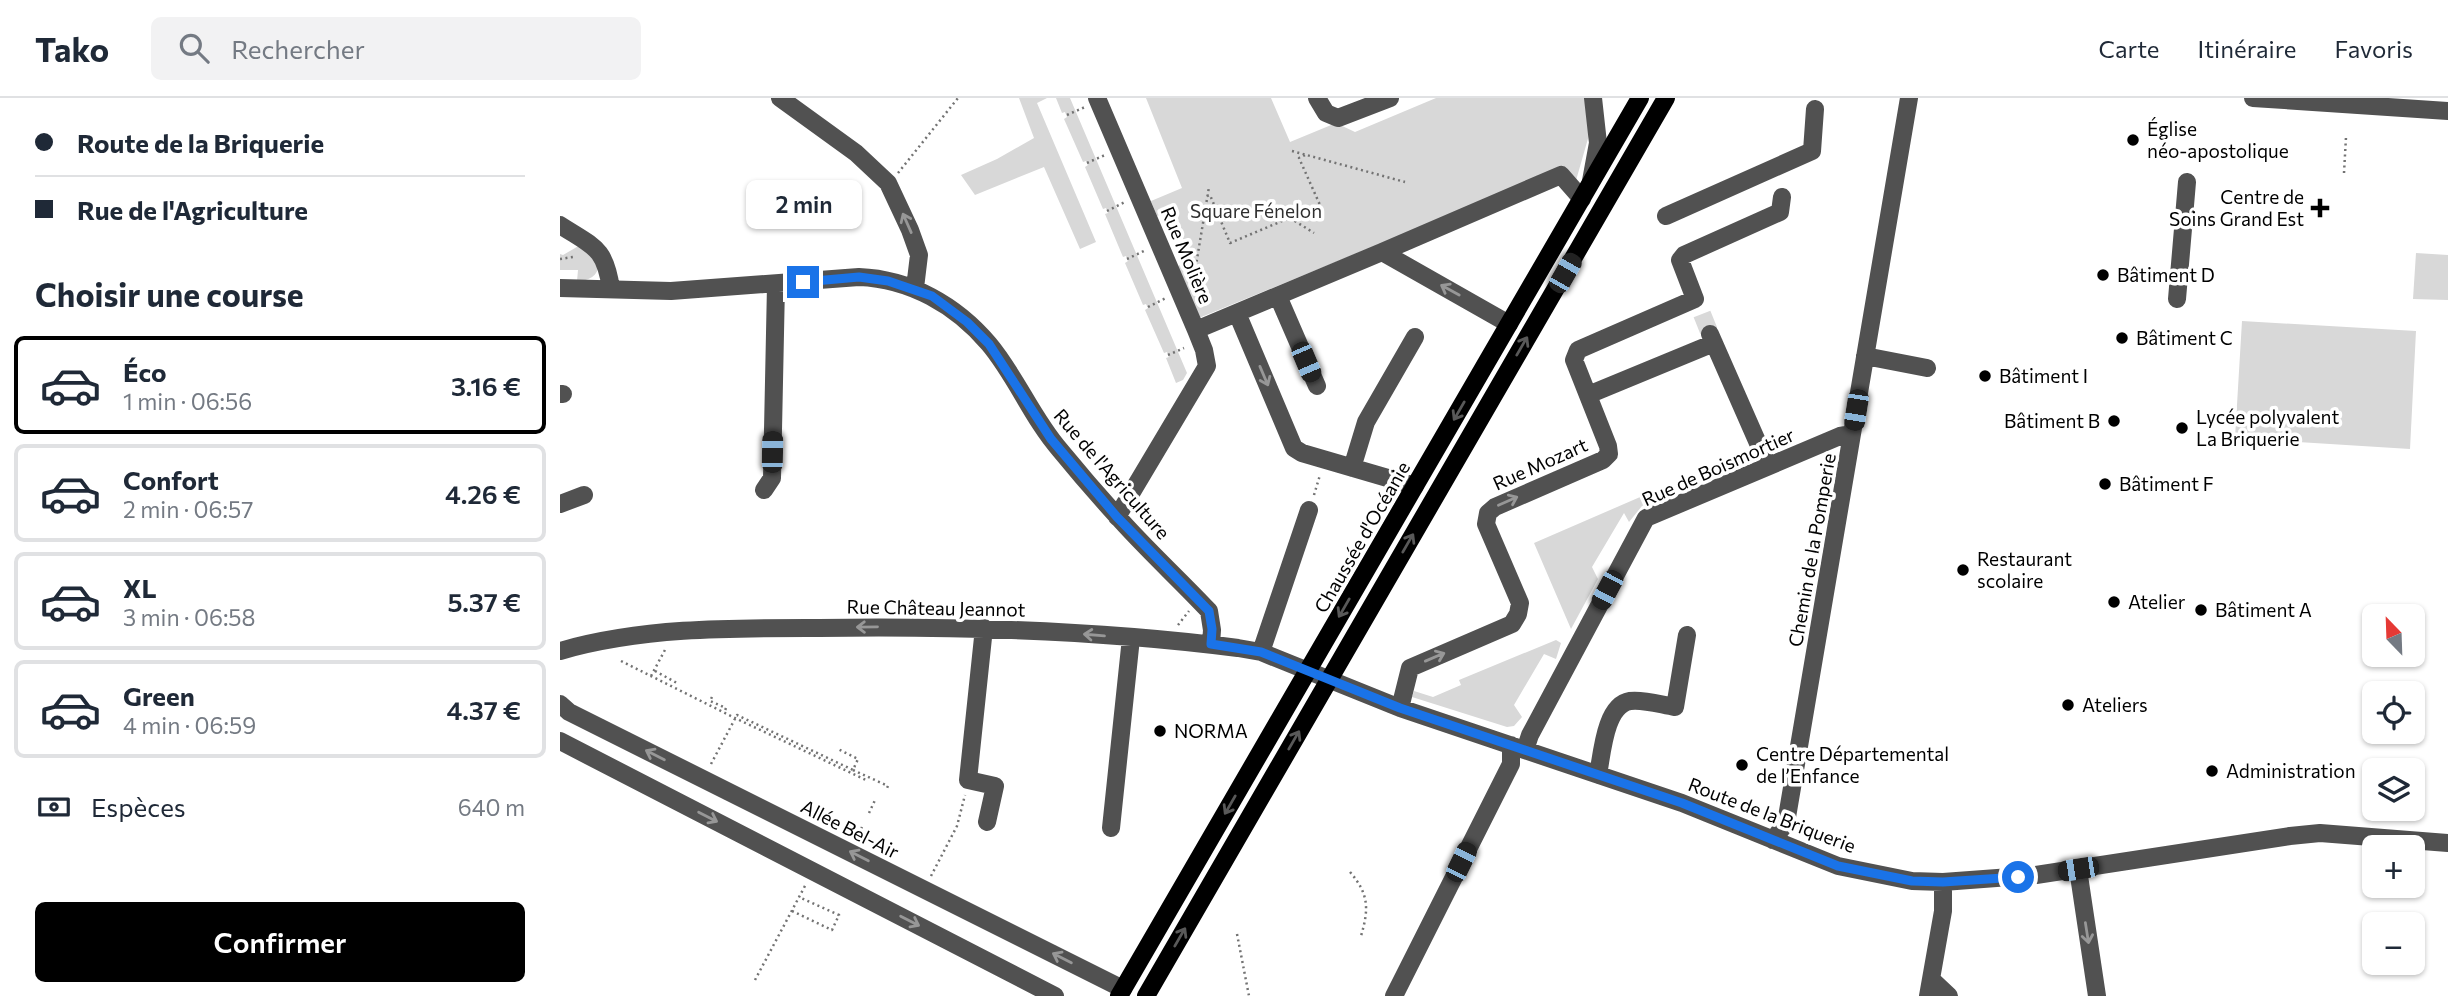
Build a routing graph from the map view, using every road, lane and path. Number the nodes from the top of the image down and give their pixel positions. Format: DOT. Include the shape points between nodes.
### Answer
graph roads {
  1 [pos="780,98"];
  2 [pos="958,98"];
  3 [pos="1097,98"];
  4 [pos="1317,98"];
  5 [pos="1390,98"];
  6 [pos="1593,98"];
  7 [pos="1640,98"];
  8 [pos="1666,98"];
  9 [pos="1909,98"];
  10 [pos="2253,98"];
  11 [pos="1815,108"];
  12 [pos="1079,110"];
  13 [pos="2448,111"];
  14 [pos="1066,115"];
  15 [pos="2346,137"];
  16 [pos="1292,151"];
  17 [pos="1306,155"];
  18 [pos="1099,158"];
  19 [pos="1087,163"];
  20 [pos="2344,173"];
  21 [pos="894,178"];
  22 [pos="1405,182"];
  23 [pos="2187,182"];
  24 [pos="1209,187"];
  25 [pos="1587,190"];
  26 [pos="1208,196"];
  27 [pos="1782,197"];
  28 [pos="1119,205"];
  29 [pos="1107,211"];
  30 [pos="1666,216"];
  31 [pos="1290,218"];
  32 [pos="560,225"];
  33 [pos="1314,233"];
  34 [pos="1382,252"];
  35 [pos="1139,253"];
  36 [pos="573,257"];
  37 [pos="560,259"];
  38 [pos="1127,259"];
  39 [pos="1182,271"];
  40 [pos="776,285"];
  41 [pos="560,288"];
  42 [pos="915,288"];
  43 [pos="611,289"];
  44 [pos="1278,296"];
  45 [pos="2177,299"];
  46 [pos="1159,301"];
  47 [pos="1148,307"];
  48 [pos="1237,313"];
  49 [pos="1509,324"];
  50 [pos="1196,330"];
  51 [pos="1415,337"];
  52 [pos="1187,346"];
  53 [pos="1168,355"];
  54 [pos="1865,356"];
  55 [pos="1927,368"];
  56 [pos="1317,387"];
  57 [pos="1588,395"];
  58 [pos="1852,434"];
  59 [pos="1323,465"];
  60 [pos="1768,467"];
  61 [pos="1352,468"];
  62 [pos="1415,486"];
  63 [pos="764,490"];
  64 [pos="584,495"];
  65 [pos="560,504"];
  66 [pos="1309,510"];
  67 [pos="1117,517"];
  68 [pos="1192,607"];
  69 [pos="985,628"];
  70 [pos="1175,628"];
  71 [pos="1686,635"];
  72 [pos="1131,638"];
  73 [pos="668,644"];
  74 [pos="1211,644"];
  75 [pos="560,651"];
  76 [pos="1261,652"];
  77 [pos="621,661"];
  78 [pos="653,671"];
  79 [pos="1308,671"];
  80 [pos="651,676"];
  81 [pos="1329,680"];
  82 [pos="677,683"];
  83 [pos="712,697"];
  84 [pos="560,704"];
  85 [pos="1400,708"];
  86 [pos="724,713"];
  87 [pos="735,718"];
  88 [pos="560,741"];
  89 [pos="1518,748"];
  90 [pos="838,750"];
  91 [pos="708,770"];
  92 [pos="853,770"];
  93 [pos="1598,775"];
  94 [pos="866,780"];
  95 [pos="968,780"];
  96 [pos="881,787"];
  97 [pos="876,798"];
  98 [pos="869,813"];
  99 [pos="987,821"];
  100 [pos="862,827"];
  101 [pos="1111,828"];
  102 [pos="1773,840"];
  103 [pos="855,842"];
  104 [pos="2448,843"];
  105 [pos="2078,869"];
  106 [pos="1350,872"];
  107 [pos="930,879"];
  108 [pos="807,881"];
  109 [pos="1943,882"];
  110 [pos="799,897"];
  111 [pos="791,911"];
  112 [pos="1237,934"];
  113 [pos="1361,936"];
  114 [pos="755,980"];
  115 [pos="1930,988"];
  116 [pos="1127,993"];
  117 [pos="1055,996"];
  118 [pos="1146,996"];
  119 [pos="1249,996"];
  120 [pos="1394,996"];
  121 [pos="1949,996"];
  122 [pos="2097,996"];
  42 -- 1 [label="street, one-way" via="919,255 888,183 856,153"];
  2 -- 21 [label="path"];
  3 -- 50 [label="street, Rue Molière"];
  4 -- 5 [label="street" via="1326,113 1338,118"];
  6 -- 25 [label="street" via="1598,143"];
  7 -- 25 [label="main road, Chaussée d'Océanie"];
  81 -- 8 [label="main road, one-way"];
  9 -- 54 [label="street, Chemin de la Pomperie"];
  10 -- 13 [label="street"];
  11 -- 30 [label="street" via="1812,151"];
  12 -- 14 [label="path"];
  15 -- 20 [label="path"];
  16 -- 17 [label="path"];
  17 -- 22 [label="path"];
  17 -- 31 [label="path" via="1299,158 1320,205"];
  18 -- 19 [label="path"];
  23 -- 45 [label="street"];
  24 -- 26 [label="path"];
  25 -- 34 [label="street" via="1561,175"];
  25 -- 49 [label="main road, Chaussée d'Océanie"];
  26 -- 31 [label="path" via="1230,243"];
  26 -- 39 [label="path" via="1196,265"];
  27 -- 57 [label="street, Rue Mozart" via="1780,212 1680,260 1698,307 1578,350 1574,360"];
  28 -- 29 [label="path"];
  31 -- 33 [label="path"];
  32 -- 43 [label="street" via="597,249 607,266"];
  34 -- 44 [label="street"];
  49 -- 34 [label="street, one-way"];
  35 -- 38 [label="path"];
  36 -- 37 [label="path"];
  40 -- 42 [label="street, Rue de l'Agriculture" via="859,277"];
  40 -- 43 [label="street, Rue de l'Agriculture"];
  40 -- 63 [label="street" via="772,478"];
  41 -- 43 [label="street, Rue de l'Agriculture"];
  42 -- 67 [label="street, Rue de l'Agriculture" via="932,296 989,344 1051,439"];
  44 -- 48 [label="street"];
  44 -- 56 [label="street"];
  46 -- 47 [label="path"];
  48 -- 50 [label="street, Rue Molière"];
  48 -- 61 [label="street, Rue Molière, one-way" via="1294,448"];
  49 -- 62 [label="main road, Chaussée d'Océanie, one-way"];
  50 -- 67 [label="street" via="1207,366"];
  51 -- 61 [label="street" via="1366,422"];
  52 -- 53 [label="path"];
  54 -- 55 [label="street"];
  54 -- 58 [label="street, Chemin de la Pomperie"];
  57 -- 60 [label="street" via="1712,339"];
  85 -- 57 [label="street, Rue Mozart, one-way" via="1410,668 1512,624 1520,603 1486,524 1488,513 1609,454"];
  58 -- 60 [label="street, Rue de Boismortier"];
  58 -- 102 [label="street, Chemin de la Pomperie" via="1786,823"];
  59 -- 66 [label="path"];
  60 -- 89 [label="street, Rue de Boismortier" via="1646,518 1530,735"];
  61 -- 62 [label="street, Rue Molière"];
  62 -- 79 [label="main road, Chaussée d'Océanie, one-way"];
  64 -- 65 [label="street"];
  66 -- 76 [label="street"];
  67 -- 74 [label="street, Rue de l'Agriculture" via="1209,611"];
  68 -- 70 [label="path"];
  72 -- 69 [label="street, Rue Château Jeannot, one-way"];
  69 -- 75 [label="street, Rue Château Jeannot, one-way" via="675,631"];
  69 -- 95 [label="street"];
  71 -- 93 [label="street" via="1675,707 1631,700 1618,706 1611,715"];
  72 -- 74 [label="street, Rue Château Jeannot"];
  72 -- 101 [label="street"];
  73 -- 78 [label="path"];
  74 -- 76 [label="street, Rue Château Jeannot"];
  76 -- 79 [label="street, Rue Château Jeannot"];
  77 -- 80 [label="path"];
  78 -- 80 [label="path"];
  78 -- 82 [label="path"];
  79 -- 81 [label="street, Route de la Briquerie"];
  79 -- 116 [label="main road, Chaussée d'Océanie, one-way"];
  80 -- 86 [label="path"];
  81 -- 85 [label="street, Route de la Briquerie"];
  118 -- 81 [label="main road, one-way"];
  83 -- 86 [label="path" via="710,701 726,708"];
  116 -- 84 [label="street, Allée Bel-Air, one-way"];
  85 -- 89 [label="street, Route de la Briquerie"];
  86 -- 87 [label="path"];
  87 -- 91 [label="path"];
  87 -- 92 [label="path" via="737,715"];
  87 -- 94 [label="path"];
  88 -- 117 [label="street, one-way"];
  89 -- 93 [label="street, Route de la Briquerie"];
  89 -- 120 [label="street, Rue de Boismortier"];
  90 -- 92 [label="path" via="858,759"];
  92 -- 96 [label="path" via="888,786 886,790"];
  93 -- 102 [label="street, Route de la Briquerie"];
  95 -- 99 [label="street" via="995,786"];
  95 -- 107 [label="path" via="957,826"];
  97 -- 98 [label="path"];
  100 -- 103 [label="path"];
  102 -- 109 [label="street, Route de la Briquerie" via="1838,866 1912,881"];
  104 -- 105 [label="street, Route de la Briquerie" via="2310,834"];
  105 -- 109 [label="street, Route de la Briquerie"];
  105 -- 122 [label="street, one-way"];
  106 -- 113 [label="path" via="1367,901"];
  108 -- 110 [label="path"];
  109 -- 115 [label="street" via="1943,911"];
  110 -- 111 [label="path"];
  110 -- 111 [label="path" via="839,915 832,930"];
  111 -- 114 [label="path"];
  112 -- 119 [label="path"];
  115 -- 121 [label="street"];
}
